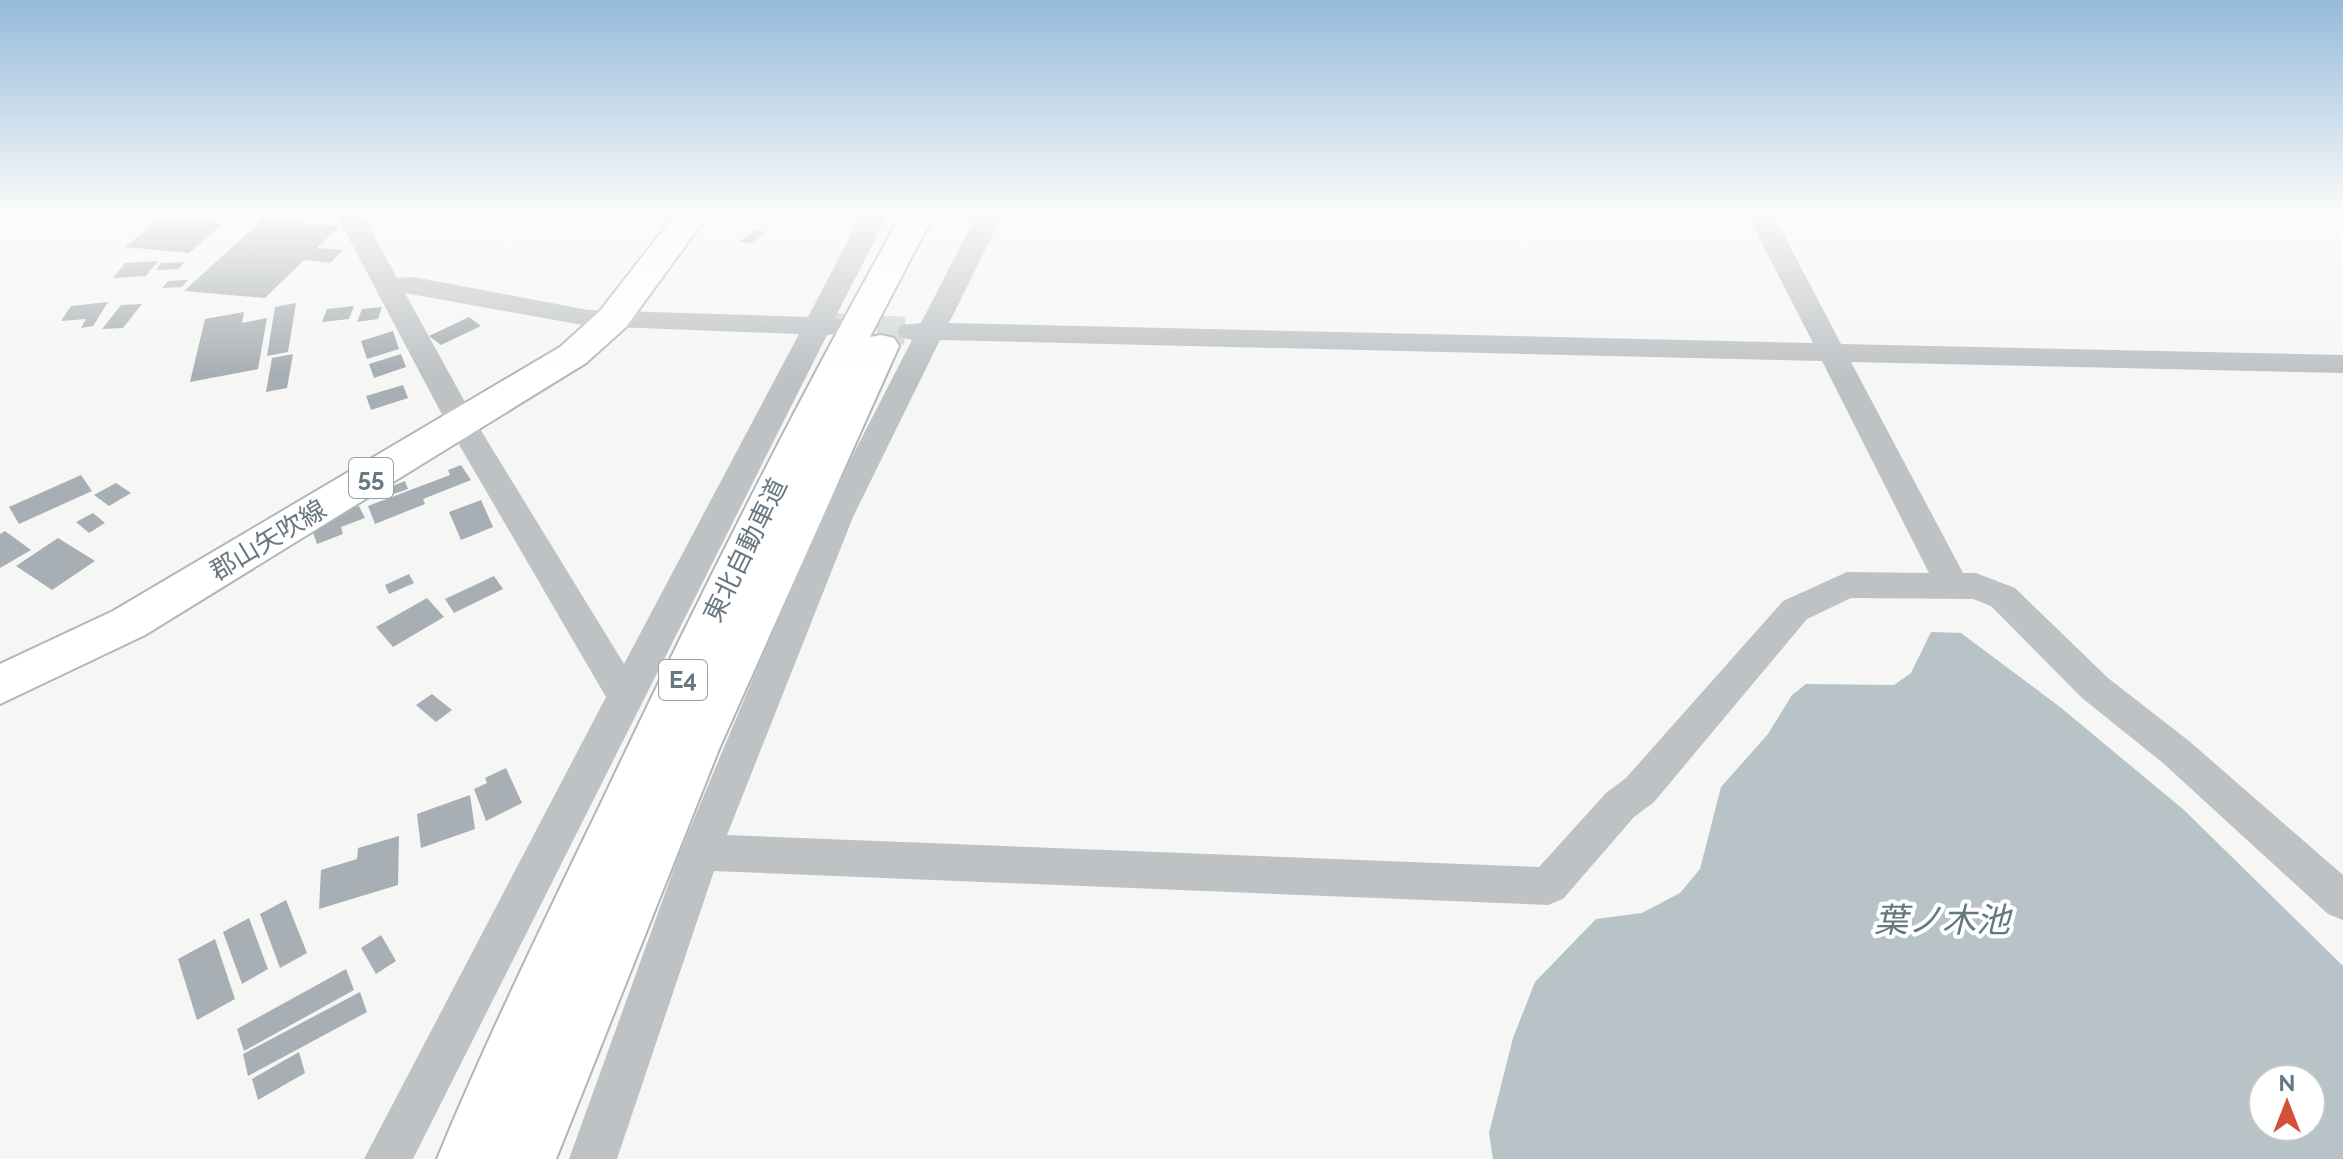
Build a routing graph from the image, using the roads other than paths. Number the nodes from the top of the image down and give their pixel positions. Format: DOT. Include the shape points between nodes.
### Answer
graph roads {
  1 [pos="377,266"];
  2 [pos="653,266"];
  3 [pos="852,266"];
  4 [pos="890,266"];
  5 [pos="922,266"];
  6 [pos="960,266"];
  7 [pos="1787,266"];
  8 [pos="387,286"];
  9 [pos="613,319"];
  10 [pos="825,327"];
  11 [pos="922,331"];
  12 [pos="1831,352"];
  13 [pos="2343,364"];
  14 [pos="462,424"];
  15 [pos="1952,585"];
  16 [pos="0,685"];
  17 [pos="626,698"];
  18 [pos="700,852"];
  19 [pos="2343,901"];
  20 [pos="388,1159"];
  21 [pos="468,1159"];
  22 [pos="525,1159"];
  23 [pos="593,1159"];
  1 -- 8 [label="street"];
  2 -- 9 [label="main road, 郡山矢吹線 / 55"];
  3 -- 10 [label="street"];
  4 -- 21 [label="main road, 東北自動車道 / E4" via="703,637"];
  5 -- 22 [label="main road, 東北自動車道 / E4" via="742,640"];
  6 -- 11 [label="street"];
  7 -- 12 [label="street"];
  8 -- 9 [label="street" via="414,285"];
  8 -- 14 [label="street"];
  9 -- 10 [label="street"];
  9 -- 14 [label="main road, 郡山矢吹線 / 55" via="573,355"];
  10 -- 17 [label="street"];
  11 -- 12 [label="street"];
  11 -- 18 [label="street" via="837,517"];
  12 -- 13 [label="street"];
  12 -- 15 [label="street"];
  14 -- 16 [label="main road, 郡山矢吹線 / 55" via="129,623"];
  14 -- 17 [label="street"];
  15 -- 18 [label="street" via="1847,585 1795,610 1640,790 1620,805 1548,886"];
  15 -- 19 [label="street" via="1976,586 2003,597 2095,688 2176,752"];
  17 -- 20 [label="street"];
  18 -- 23 [label="street"];
}
